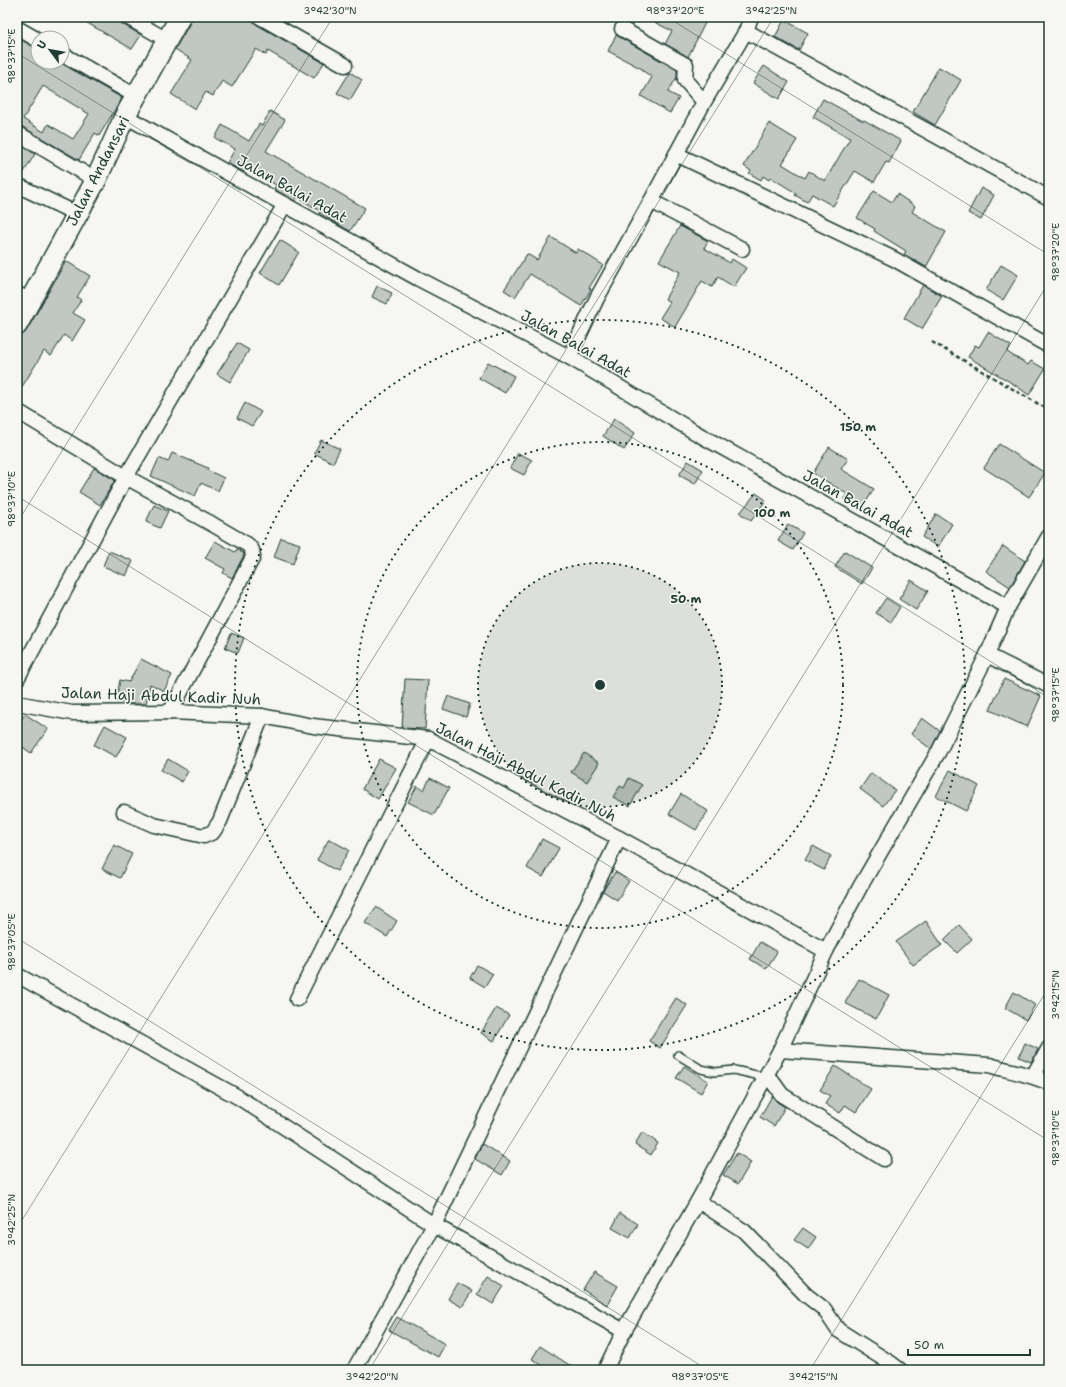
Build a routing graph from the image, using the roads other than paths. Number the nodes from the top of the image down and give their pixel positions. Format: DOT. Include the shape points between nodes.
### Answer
graph roads {
  1 [pos="127,17"];
  2 [pos="180,17"];
  3 [pos="260,17"];
  4 [pos="751,17"];
  5 [pos="17,28"];
  6 [pos="622,29"];
  7 [pos="746,30"];
  8 [pos="30,35"];
  9 [pos="167,40"];
  10 [pos="70,59"];
  11 [pos="345,65"];
  12 [pos="136,96"];
  13 [pos="704,102"];
  14 [pos="125,116"];
  15 [pos="17,133"];
  16 [pos="676,154"];
  17 [pos="96,180"];
  18 [pos="17,185"];
  19 [pos="1049,198"];
  20 [pos="651,201"];
  21 [pos="284,204"];
  22 [pos="77,214"];
  23 [pos="742,249"];
  24 [pos="24,298"];
  25 [pos="17,325"];
  26 [pos="1049,346"];
  27 [pos="569,357"];
  28 [pos="17,411"];
  29 [pos="126,477"];
  30 [pos="1047,545"];
  31 [pos="1008,607"];
  32 [pos="987,655"];
  33 [pos="17,679"];
  34 [pos="1049,686"];
  35 [pos="17,703"];
  36 [pos="170,712"];
  37 [pos="262,716"];
  38 [pos="428,739"];
  39 [pos="124,812"];
  40 [pos="619,838"];
  41 [pos="826,951"];
  42 [pos="17,975"];
  43 [pos="297,999"];
  44 [pos="1049,1048"];
  45 [pos="780,1050"];
  46 [pos="678,1055"];
  47 [pos="1033,1076"];
  48 [pos="765,1077"];
  49 [pos="1049,1083"];
  50 [pos="884,1158"];
  51 [pos="698,1201"];
  52 [pos="434,1225"];
  53 [pos="624,1331"];
  54 [pos="354,1370"];
  55 [pos="605,1370"];
  56 [pos="900,1370"];
  1 -- 9 [label="street"];
  2 -- 9 [label="street, Jalan Andansari"];
  3 -- 11 [label="street"];
  4 -- 7 [label="street"];
  5 -- 8 [label="street"];
  6 -- 13 [label="street" via="686,65 685,80"];
  7 -- 13 [label="street"];
  7 -- 19 [label="street"];
  9 -- 12 [label="street, Jalan Andansari"];
  10 -- 12 [label="street"];
  12 -- 14 [label="street, Jalan Andansari"];
  13 -- 16 [label="street"];
  14 -- 17 [label="street, Jalan Andansari"];
  14 -- 21 [label="street, Jalan Balai Adat"];
  15 -- 17 [label="street"];
  16 -- 20 [label="street"];
  16 -- 26 [label="street" via="894,259"];
  17 -- 22 [label="street, Jalan Andansari"];
  18 -- 22 [label="street"];
  20 -- 23 [label="street"];
  20 -- 27 [label="street" via="596,298"];
  21 -- 27 [label="street, Jalan Balai Adat" via="417,278"];
  21 -- 29 [label="street"];
  22 -- 24 [label="street, Jalan Andansari"];
  24 -- 25 [label="street, Jalan Andansari"];
  27 -- 31 [label="street, Jalan Balai Adat" via="698,434"];
  28 -- 29 [label="street"];
  29 -- 33 [label="street"];
  29 -- 36 [label="street" via="212,524 252,550 253,557"];
  30 -- 31 [label="street"];
  31 -- 32 [label="street"];
  32 -- 34 [label="street"];
  32 -- 41 [label="street" via="939,751"];
  35 -- 36 [label="street, Jalan Haji Abdul Kadir Nuh" via="72,713"];
  36 -- 37 [label="street, Jalan Haji Abdul Kadir Nuh"];
  37 -- 38 [label="street, Jalan Haji Abdul Kadir Nuh" via="313,726"];
  37 -- 39 [label="street" via="220,821 213,832 204,836 154,825"];
  38 -- 40 [label="street, Jalan Haji Abdul Kadir Nuh"];
  38 -- 43 [label="street"];
  40 -- 41 [label="street, Jalan Haji Abdul Kadir Nuh"];
  40 -- 52 [label="street"];
  41 -- 45 [label="street"];
  42 -- 52 [label="street" via="238,1097"];
  44 -- 47 [label="street"];
  45 -- 47 [label="street" via="989,1065"];
  45 -- 48 [label="street"];
  46 -- 48 [label="lane" via="701,1069 715,1072 734,1070"];
  47 -- 49 [label="street"];
  48 -- 50 [label="street" via="772,1081 782,1095"];
  48 -- 51 [label="street"];
  51 -- 53 [label="street"];
  51 -- 56 [label="street" via="744,1230 806,1295 824,1309 838,1330"];
  52 -- 53 [label="street"];
  52 -- 54 [label="street"];
  53 -- 55 [label="street"];
}
